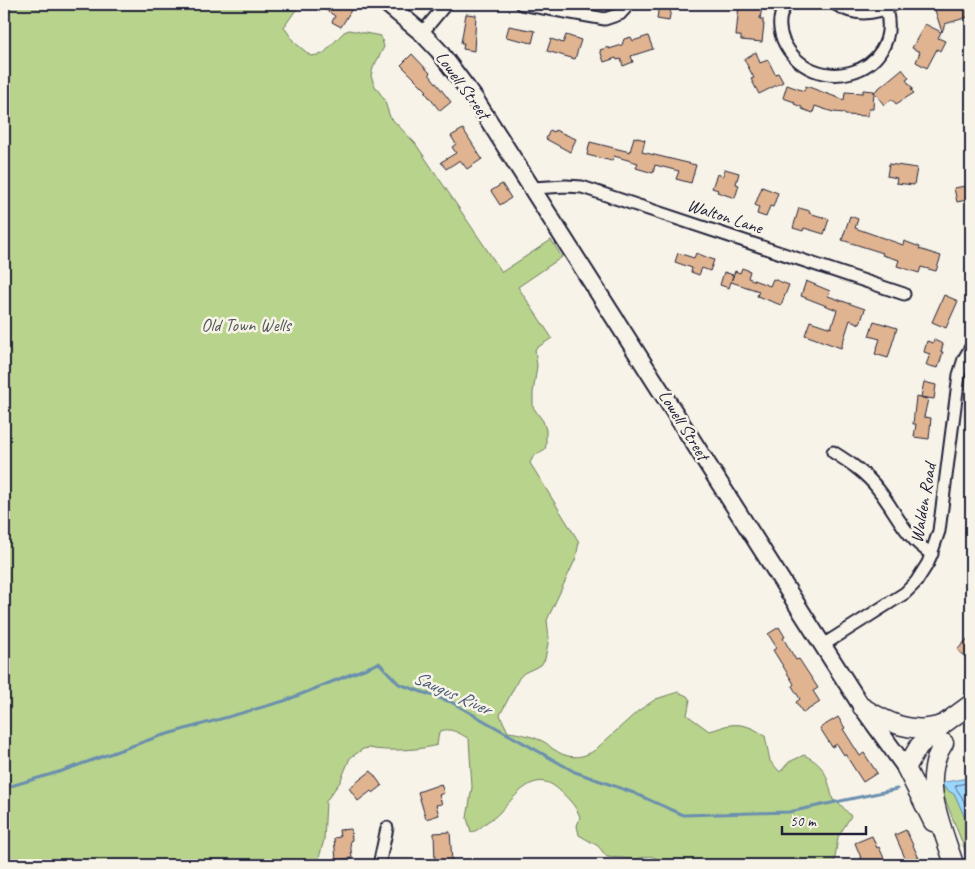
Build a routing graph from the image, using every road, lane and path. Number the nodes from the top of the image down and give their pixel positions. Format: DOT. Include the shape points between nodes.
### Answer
graph roads {
  1 [pos="387,4"];
  2 [pos="446,4"];
  3 [pos="521,4"];
  4 [pos="629,4"];
  5 [pos="786,4"];
  6 [pos="835,4"];
  7 [pos="890,6"];
  8 [pos="422,33"];
  9 [pos="533,188"];
  10 [pos="904,294"];
  11 [pos="971,347"];
  12 [pos="833,452"];
  13 [pos="932,554"];
  14 [pos="823,644"];
  15 [pos="971,704"];
  16 [pos="862,706"];
  17 [pos="971,712"];
  18 [pos="945,723"];
  19 [pos="944,744"];
  20 [pos="906,768"];
  21 [pos="387,828"];
  22 [pos="379,865"];
  23 [pos="954,865"];
  1 -- 8 [label="main road, Lowell Street"];
  2 -- 8 [label="street"];
  3 -- 4 [label="street" via="605,19 620,14"];
  5 -- 7 [label="street" via="779,26 787,47 801,63 831,75 858,71 876,57 888,38"];
  6 -- 7 [label="street" via="862,14"];
  8 -- 9 [label="main road, Lowell Street" via="475,99"];
  9 -- 10 [label="street, Walton Lane" via="582,187"];
  9 -- 14 [label="main road, Lowell Street"];
  11 -- 13 [label="street, Walden Road" via="960,375 939,531"];
  12 -- 13 [label="street" via="873,482 913,540"];
  13 -- 14 [label="street, Walden Road" via="920,577 905,593"];
  14 -- 16 [label="main road, Lowell Street"];
  15 -- 18 [label="main road"];
  16 -- 18 [label="main road" via="887,722 907,728 929,728"];
  16 -- 20 [label="main road, Lowell Street"];
  17 -- 19 [label="main road"];
  18 -- 20 [label="main road" via="919,746"];
  19 -- 20 [label="main road"];
  19 -- 23 [label="main road" via="936,759 932,782 934,800"];
  20 -- 23 [label="main road, Lowell Street"];
  21 -- 22 [label="street"];
}
